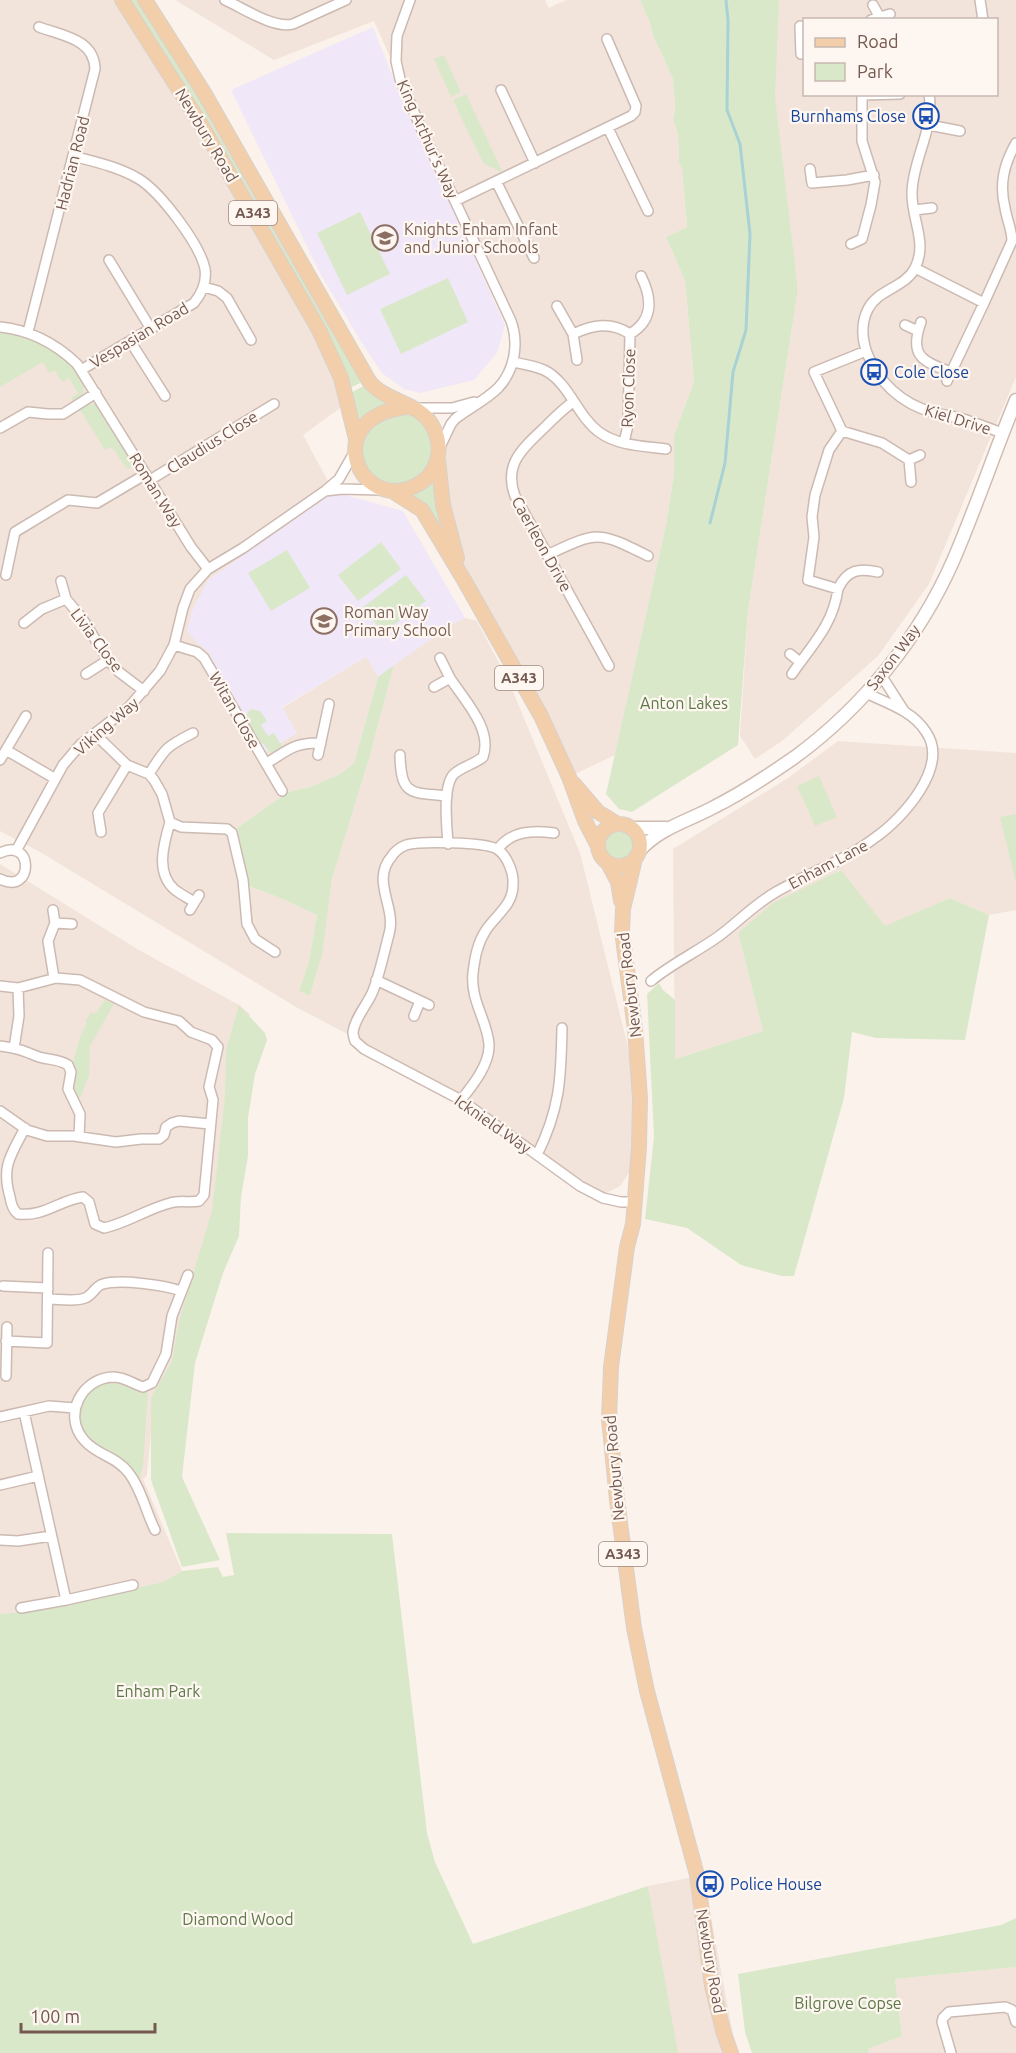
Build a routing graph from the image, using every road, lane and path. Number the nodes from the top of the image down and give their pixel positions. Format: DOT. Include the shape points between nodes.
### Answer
graph roads {
  1 [pos="122,0"];
  2 [pos="145,0"];
  3 [pos="225,0"];
  4 [pos="346,0"];
  5 [pos="410,0"];
  6 [pos="980,0"];
  7 [pos="873,5"];
  8 [pos="890,14"];
  9 [pos="875,18"];
  10 [pos="983,18"];
  11 [pos="800,26"];
  12 [pos="39,27"];
  13 [pos="607,39"];
  14 [pos="803,42"];
  15 [pos="801,54"];
  16 [pos="501,90"];
  17 [pos="862,96"];
  18 [pos="929,96"];
  19 [pos="929,125"];
  20 [pos="608,128"];
  21 [pos="960,130"];
  22 [pos="1016,143"];
  23 [pos="74,156"];
  24 [pos="535,163"];
  25 [pos="1011,164"];
  26 [pos="810,169"];
  27 [pos="874,175"];
  28 [pos="496,181"];
  29 [pos="455,201"];
  30 [pos="932,208"];
  31 [pos="914,210"];
  32 [pos="648,211"];
  33 [pos="862,239"];
  34 [pos="851,244"];
  35 [pos="870,246"];
  36 [pos="534,258"];
  37 [pos="109,260"];
  38 [pos="915,268"];
  39 [pos="640,276"];
  40 [pos="204,287"];
  41 [pos="984,303"];
  42 [pos="557,306"];
  43 [pos="905,325"];
  44 [pos="0,327"];
  45 [pos="151,329"];
  46 [pos="28,332"];
  47 [pos="573,334"];
  48 [pos="630,334"];
  49 [pos="251,340"];
  50 [pos="130,341"];
  51 [pos="866,351"];
  52 [pos="577,360"];
  53 [pos="513,362"];
  54 [pos="81,370"];
  55 [pos="96,393"];
  56 [pos="165,396"];
  57 [pos="482,399"];
  58 [pos="1016,400"];
  59 [pos="573,402"];
  60 [pos="274,404"];
  61 [pos="410,407"];
  62 [pos="0,428"];
  63 [pos="842,431"];
  64 [pos="1002,433"];
  65 [pos="624,442"];
  66 [pos="355,445"];
  67 [pos="666,449"];
  68 [pos="438,453"];
  69 [pos="920,455"];
  70 [pos="909,460"];
  71 [pos="148,477"];
  72 [pos="911,482"];
  73 [pos="389,490"];
  74 [pos="325,491"];
  75 [pos="548,555"];
  76 [pos="648,556"];
  77 [pos="208,569"];
  78 [pos="878,572"];
  79 [pos="6,575"];
  80 [pos="464,580"];
  81 [pos="61,581"];
  82 [pos="838,588"];
  83 [pos="66,599"];
  84 [pos="24,623"];
  85 [pos="174,645"];
  86 [pos="790,654"];
  87 [pos="440,658"];
  88 [pos="108,660"];
  89 [pos="800,662"];
  90 [pos="609,666"];
  91 [pos="86,674"];
  92 [pos="792,674"];
  93 [pos="881,675"];
  94 [pos="450,678"];
  95 [pos="434,687"];
  96 [pos="144,691"];
  97 [pos="866,693"];
  98 [pos="329,704"];
  99 [pos="904,711"];
  100 [pos="26,716"];
  101 [pos="193,733"];
  102 [pos="96,735"];
  103 [pos="321,743"];
  104 [pos="6,750"];
  105 [pos="318,755"];
  106 [pos="400,755"];
  107 [pos="0,760"];
  108 [pos="267,763"];
  109 [pos="127,765"];
  110 [pos="149,774"];
  111 [pos="569,777"];
  112 [pos="54,778"];
  113 [pos="282,791"];
  114 [pos="447,796"];
  115 [pos="170,822"];
  116 [pos="616,824"];
  117 [pos="631,828"];
  118 [pos="667,828"];
  119 [pos="101,832"];
  120 [pos="554,833"];
  121 [pos="448,844"];
  122 [pos="598,846"];
  123 [pos="498,849"];
  124 [pos="16,851"];
  125 [pos="0,853"];
  126 [pos="638,855"];
  127 [pos="609,865"];
  128 [pos="1,881"];
  129 [pos="194,902"];
  130 [pos="623,909"];
  131 [pos="53,910"];
  132 [pos="55,923"];
  133 [pos="72,924"];
  134 [pos="275,952"];
  135 [pos="54,978"];
  136 [pos="376,980"];
  137 [pos="651,981"];
  138 [pos="0,986"];
  139 [pos="18,988"];
  140 [pos="414,1016"];
  141 [pos="562,1028"];
  142 [pos="0,1046"];
  143 [pos="14,1048"];
  144 [pos="461,1100"];
  145 [pos="0,1112"];
  146 [pos="210,1124"];
  147 [pos="25,1128"];
  148 [pos="78,1137"];
  149 [pos="537,1155"];
  150 [pos="635,1202"];
  151 [pos="48,1253"];
  152 [pos="188,1275"];
  153 [pos="3,1286"];
  154 [pos="181,1291"];
  155 [pos="48,1293"];
  156 [pos="7,1327"];
  157 [pos="6,1341"];
  158 [pos="6,1376"];
  159 [pos="75,1408"];
  160 [pos="24,1412"];
  161 [pos="0,1417"];
  162 [pos="38,1476"];
  163 [pos="0,1485"];
  164 [pos="154,1530"];
  165 [pos="51,1536"];
  166 [pos="0,1540"];
  167 [pos="133,1585"];
  168 [pos="66,1600"];
  169 [pos="21,1608"];
  170 [pos="1016,2022"];
  171 [pos="731,2053"];
  172 [pos="951,2053"];
  1 -- 66 [label="main road, Newbury Road / A343" via="202,126 319,330 341,378"];
  2 -- 61 [label="main road, Newbury Road / A343" via="203,92 366,376 377,390"];
  3 -- 4 [label="street" via="284,25"];
  5 -- 29 [label="street, King Arthur's Way" via="397,36 397,69"];
  6 -- 10 [label="street"];
  7 -- 9 [label="street"];
  8 -- 9 [label="street"];
  11 -- 14 [label="street"];
  12 -- 23 [label="street, Hadrian Road" via="86,45 94,58 94,80"];
  13 -- 20 [label="street" via="636,109 632,117"];
  14 -- 15 [label="street"];
  16 -- 24 [label="street"];
  17 -- 27 [label="street" via="862,141"];
  18 -- 19 [label="street"];
  19 -- 21 [label="street"];
  19 -- 31 [label="street" via="913,184"];
  20 -- 24 [label="street"];
  20 -- 32 [label="street"];
  22 -- 25 [label="street"];
  23 -- 40 [label="street, Vespasian Road" via="121,170 161,197 203,263"];
  23 -- 46 [label="street, Hadrian Road"];
  24 -- 28 [label="street"];
  25 -- 41 [label="street" via="1001,186 1012,242"];
  26 -- 27 [label="street" via="812,183"];
  27 -- 33 [label="street" via="874,193"];
  28 -- 29 [label="street"];
  28 -- 36 [label="street"];
  29 -- 53 [label="street, King Arthur's Way" via="514,329"];
  30 -- 31 [label="street"];
  31 -- 38 [label="street" via="921,247"];
  33 -- 34 [label="street"];
  33 -- 35 [label="street"];
  37 -- 45 [label="street"];
  38 -- 41 [label="street"];
  38 -- 51 [label="street, Kiel Drive" via="871,304 862,326"];
  39 -- 48 [label="street, Ryon Close" via="647,291 648,312 641,327"];
  40 -- 45 [label="street, Vespasian Road" via="194,303"];
  40 -- 49 [label="street" via="224,295"];
  41 -- 43 [label="street" via="949,376 919,355 915,345 919,326"];
  42 -- 47 [label="street"];
  44 -- 46 [label="street, Roman Way"];
  45 -- 50 [label="street, Vespasian Road"];
  46 -- 54 [label="street, Roman Way" via="59,348"];
  47 -- 48 [label="street, Ryon Close" via="605,325"];
  47 -- 52 [label="street"];
  48 -- 65 [label="street, Ryon Close" via="628,425"];
  50 -- 54 [label="street, Vespasian Road"];
  50 -- 56 [label="street"];
  51 -- 63 [label="street" via="814,372"];
  51 -- 64 [label="street, Kiel Drive" via="879,376 906,400 922,409"];
  53 -- 57 [label="street, King Arthur's Way" via="497,388"];
  53 -- 59 [label="street" via="549,373"];
  54 -- 55 [label="street, Roman Way"];
  55 -- 62 [label="street" via="63,414 28,412"];
  55 -- 71 [label="street, Roman Way"];
  57 -- 61 [label="street, King Arthur's Way" via="452,408"];
  57 -- 68 [label="street, King Arthur's Way" via="451,424"];
  58 -- 64 [label="street, Saxon Way"];
  59 -- 65 [label="street" via="598,431"];
  59 -- 75 [label="street, Caerleon Drive" via="521,451 511,475 515,496"];
  60 -- 71 [label="street, Claudius Close"];
  61 -- 66 [label="main road" via="375,416 363,426"];
  61 -- 68 [label="main road, A343" via="429,421 436,433"];
  63 -- 70 [label="street" via="882,443"];
  63 -- 82 [label="street" via="828,450 815,495 814,537 803,580"];
  64 -- 93 [label="street, Saxon Way" via="944,579 912,634"];
  65 -- 67 [label="street"];
  66 -- 73 [label="main road, A343" via="362,472 376,485"];
  66 -- 74 [label="street" via="339,478"];
  68 -- 73 [label="main road" via="432,472 423,482"];
  68 -- 80 [label="main road, A343" via="446,523"];
  69 -- 70 [label="street"];
  70 -- 72 [label="street"];
  71 -- 77 [label="street, Roman Way"];
  71 -- 79 [label="street, Claudius Close" via="97,503 68,500 15,532"];
  73 -- 74 [label="street"];
  73 -- 80 [label="main road, A343" via="422,510"];
  74 -- 77 [label="street"];
  75 -- 76 [label="street" via="584,538 601,537"];
  75 -- 90 [label="street, Caerleon Drive"];
  77 -- 85 [label="street, Viking Way" via="190,589"];
  78 -- 82 [label="street" via="853,571"];
  80 -- 111 [label="main road, A343" via="541,716"];
  81 -- 83 [label="street, Livia Close"];
  82 -- 89 [label="street" via="829,621"];
  83 -- 84 [label="street" via="42,609"];
  83 -- 88 [label="street, Livia Close"];
  85 -- 96 [label="street, Viking Way"];
  85 -- 108 [label="street, Witan Close" via="204,658"];
  86 -- 89 [label="street"];
  87 -- 94 [label="street"];
  88 -- 91 [label="street"];
  88 -- 96 [label="street, Livia Close"];
  89 -- 92 [label="street"];
  93 -- 97 [label="street, Saxon Way"];
  93 -- 99 [label="street, Enham Lane"];
  94 -- 95 [label="street"];
  94 -- 114 [label="street" via="479,723 486,748 483,757 454,775"];
  96 -- 102 [label="street, Viking Way"];
  97 -- 99 [label="street, Enham Lane"];
  97 -- 118 [label="street, Saxon Way" via="832,727 774,771 714,807"];
  98 -- 103 [label="street"];
  99 -- 137 [label="street, Enham Lane" via="926,731 933,745 933,761 921,787 896,820 865,845 768,897 691,956"];
  100 -- 104 [label="street"];
  101 -- 110 [label="street" via="160,753"];
  102 -- 109 [label="street"];
  102 -- 112 [label="street, Viking Way" via="81,744"];
  103 -- 105 [label="street"];
  103 -- 108 [label="street" via="298,745"];
  104 -- 107 [label="street"];
  104 -- 112 [label="street"];
  106 -- 114 [label="street" via="401,777 412,792"];
  108 -- 113 [label="street, Witan Close"];
  109 -- 110 [label="street"];
  109 -- 119 [label="street" via="98,813"];
  110 -- 115 [label="street" via="162,794"];
  111 -- 116 [label="main road, A343" via="598,812"];
  111 -- 122 [label="main road, A343"];
  112 -- 124 [label="street, Viking Way"];
  114 -- 121 [label="street"];
  115 -- 129 [label="street" via="162,869 173,888"];
  115 -- 134 [label="street" via="181,827 227,829 232,833 243,880 247,924 255,939"];
  116 -- 117 [label="main road, A343"];
  116 -- 122 [label="main road" via="601,833"];
  117 -- 118 [label="street, Saxon Way"];
  117 -- 126 [label="main road" via="638,838"];
  118 -- 126 [label="street, Saxon Way"];
  120 -- 123 [label="street" via="518,833"];
  121 -- 123 [label="street"];
  121 -- 136 [label="street" via="406,845 387,863 383,888 391,923"];
  122 -- 127 [label="main road, A343"];
  123 -- 144 [label="street" via="511,869 513,891 476,952 473,990 489,1048"];
  124 -- 125 [label="street"];
  124 -- 128 [label="street" via="25,860 25,872 15,881"];
  126 -- 127 [label="main road" via="626,866"];
  126 -- 130 [label="main road, Newbury Road / A343"];
  127 -- 130 [label="main road, Newbury Road / A343" via="618,882"];
  130 -- 150 [label="main road, Newbury Road / A343" via="622,945 639,1076"];
  131 -- 132 [label="street"];
  132 -- 133 [label="street"];
  132 -- 135 [label="street" via="48,941"];
  135 -- 139 [label="street"];
  135 -- 146 [label="street" via="84,982 148,1013 176,1020 191,1032 215,1042 218,1050 209,1087 213,1098"];
  136 -- 140 [label="street" via="424,1003"];
  136 -- 144 [label="street, Icknield Way" via="354,1028 354,1038 364,1049"];
  138 -- 139 [label="street"];
  139 -- 143 [label="street"];
  141 -- 149 [label="street" via="556,1109"];
  142 -- 143 [label="street"];
  143 -- 148 [label="street" via="69,1067 68,1089 80,1114"];
  144 -- 149 [label="street, Icknield Way"];
  145 -- 147 [label="street"];
  146 -- 147 [label="street" via="203,1198 170,1203 104,1228 95,1224 89,1202 83,1197 49,1210 22,1215 15,1212 5,1172"];
  146 -- 148 [label="street" via="175,1122 166,1127 158,1140 116,1142"];
  147 -- 148 [label="street" via="47,1136"];
  149 -- 150 [label="street, Icknield Way" via="593,1193"];
  150 -- 171 [label="main road, Newbury Road / A343" via="609,1384 614,1478 634,1628 697,1875 712,1986"];
  151 -- 155 [label="street"];
  152 -- 154 [label="street"];
  153 -- 155 [label="street"];
  154 -- 155 [label="street" via="159,1284 105,1283 82,1299"];
  154 -- 159 [label="street" via="166,1354 152,1383 143,1387 121,1378 101,1379 83,1392"];
  155 -- 157 [label="street" via="47,1342"];
  156 -- 157 [label="street"];
  157 -- 158 [label="street"];
  159 -- 160 [label="street" via="49,1406"];
  159 -- 164 [label="street" via="80,1436 127,1469"];
  160 -- 161 [label="street"];
  160 -- 162 [label="street"];
  162 -- 163 [label="street"];
  162 -- 165 [label="street"];
  165 -- 166 [label="street"];
  165 -- 168 [label="street"];
  167 -- 168 [label="street"];
  168 -- 169 [label="street"];
  170 -- 172 [label="street" via="1012,2010 1005,2007 949,2013 942,2022"];
}
